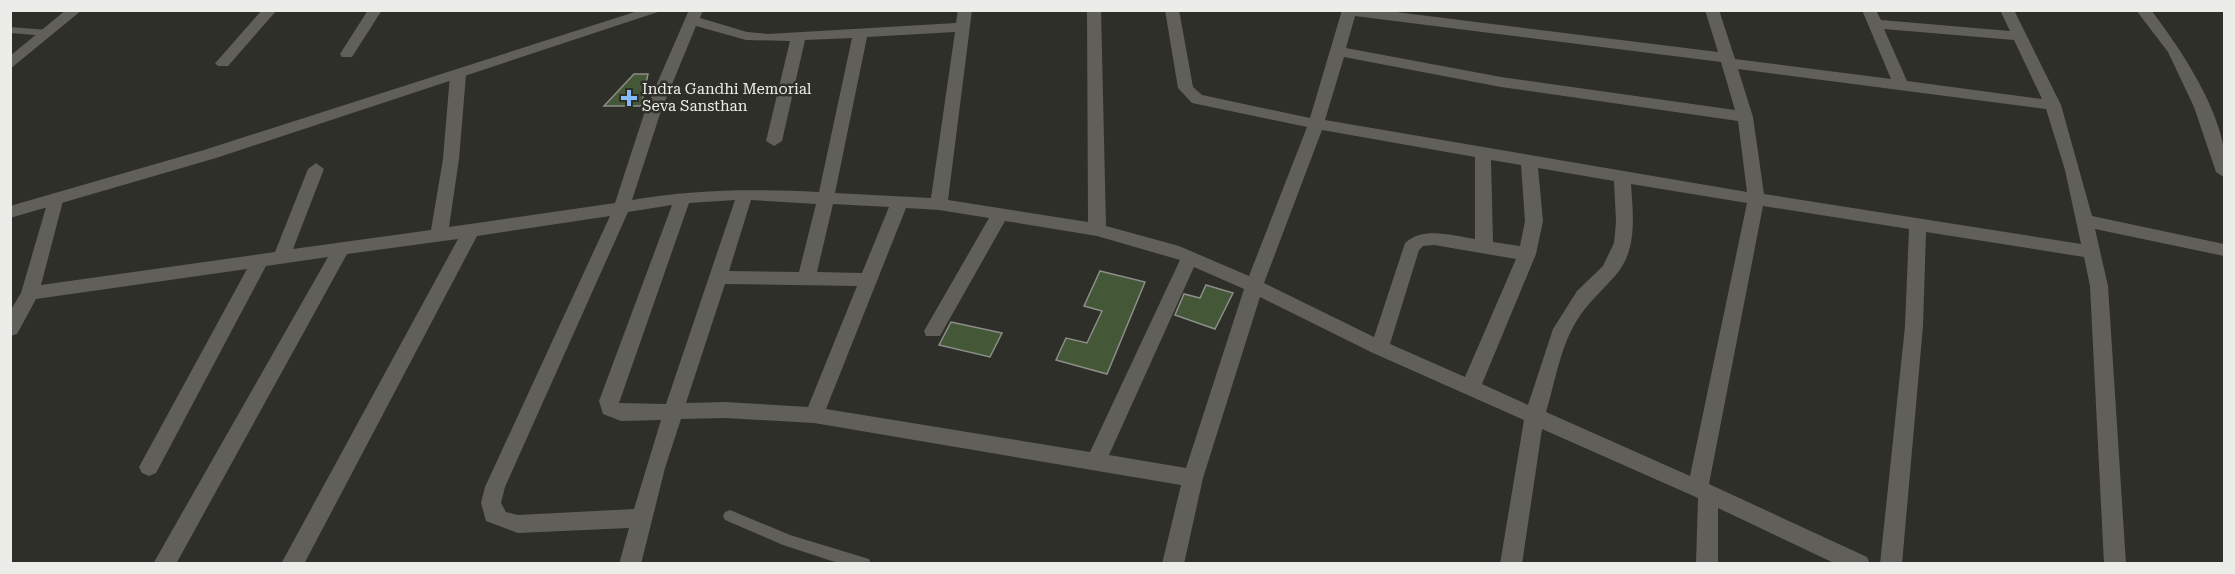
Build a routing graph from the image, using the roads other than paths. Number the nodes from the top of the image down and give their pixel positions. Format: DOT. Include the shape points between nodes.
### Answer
graph roads {
  1 [pos="75,10"];
  2 [pos="270,10"];
  3 [pos="375,10"];
  4 [pos="657,10"];
  5 [pos="1094,10"];
  6 [pos="1173,10"];
  7 [pos="1712,10"];
  8 [pos="2007,10"];
  9 [pos="2143,10"];
  10 [pos="1349,11"];
  11 [pos="694,15"];
  12 [pos="1872,17"];
  13 [pos="964,19"];
  14 [pos="10,30"];
  15 [pos="48,33"];
  16 [pos="860,34"];
  17 [pos="2019,36"];
  18 [pos="798,37"];
  19 [pos="1338,51"];
  20 [pos="347,54"];
  21 [pos="1727,61"];
  22 [pos="223,63"];
  23 [pos="10,64"];
  24 [pos="458,75"];
  25 [pos="1901,86"];
  26 [pos="2053,105"];
  27 [pos="1745,117"];
  28 [pos="1316,124"];
  29 [pos="774,141"];
  30 [pos="1483,153"];
  31 [pos="1529,161"];
  32 [pos="316,169"];
  33 [pos="2224,172"];
  34 [pos="1622,177"];
  35 [pos="745,194"];
  36 [pos="683,197"];
  37 [pos="826,198"];
  38 [pos="1756,200"];
  39 [pos="55,201"];
  40 [pos="900,202"];
  41 [pos="939,204"];
  42 [pos="621,209"];
  43 [pos="10,212"];
  44 [pos="999,216"];
  45 [pos="2085,221"];
  46 [pos="1918,226"];
  47 [pos="471,230"];
  48 [pos="1097,230"];
  49 [pos="439,234"];
  50 [pos="1484,247"];
  51 [pos="342,248"];
  52 [pos="2224,250"];
  53 [pos="2092,252"];
  54 [pos="1527,254"];
  55 [pos="282,256"];
  56 [pos="1190,257"];
  57 [pos="261,260"];
  58 [pos="718,277"];
  59 [pos="806,279"];
  60 [pos="868,280"];
  61 [pos="1254,286"];
  62 [pos="30,293"];
  63 [pos="10,329"];
  64 [pos="933,331"];
  65 [pos="1380,348"];
  66 [pos="1470,389"];
  67 [pos="673,412"];
  68 [pos="814,415"];
  69 [pos="1534,418"];
  70 [pos="1095,463"];
  71 [pos="149,467"];
  72 [pos="1193,478"];
  73 [pos="1703,491"];
  74 [pos="729,516"];
  75 [pos="642,518"];
  76 [pos="164,564"];
  77 [pos="292,564"];
  78 [pos="630,564"];
  79 [pos="864,564"];
  80 [pos="1173,564"];
  81 [pos="1511,564"];
  82 [pos="1707,564"];
  83 [pos="1859,564"];
  84 [pos="1891,564"];
  85 [pos="2115,564"];
  1 -- 15 [label="street"];
  2 -- 22 [label="street"];
  3 -- 20 [label="street"];
  4 -- 24 [label="street"];
  5 -- 48 [label="street"];
  6 -- 28 [label="street" via="1186,88 1191,95"];
  7 -- 21 [label="street"];
  8 -- 17 [label="street"];
  9 -- 33 [label="street" via="2175,51 2202,107"];
  10 -- 19 [label="street"];
  10 -- 21 [label="street"];
  11 -- 18 [label="street" via="746,36"];
  11 -- 42 [label="street" via="653,111"];
  12 -- 17 [label="street"];
  12 -- 25 [label="street"];
  13 -- 16 [label="street"];
  13 -- 41 [label="street"];
  14 -- 15 [label="lane"];
  15 -- 23 [label="street"];
  16 -- 18 [label="street"];
  16 -- 37 [label="street"];
  17 -- 26 [label="street"];
  18 -- 29 [label="street"];
  19 -- 27 [label="street" via="1491,80"];
  19 -- 28 [label="street"];
  21 -- 25 [label="street"];
  21 -- 27 [label="street"];
  24 -- 39 [label="street"];
  24 -- 49 [label="street" via="451,159"];
  25 -- 26 [label="street"];
  26 -- 45 [label="street"];
  27 -- 38 [label="street"];
  28 -- 30 [label="street"];
  28 -- 61 [label="street"];
  30 -- 31 [label="street"];
  30 -- 50 [label="street"];
  31 -- 34 [label="street"];
  31 -- 54 [label="street" via="1534,221"];
  32 -- 55 [label="street"];
  34 -- 38 [label="street"];
  34 -- 69 [label="street" via="1623,243 1610,270 1583,296 1562,329"];
  35 -- 36 [label="street"];
  35 -- 37 [label="street"];
  35 -- 58 [label="street"];
  36 -- 42 [label="street"];
  36 -- 67 [label="street" via="609,401 610,408 621,413"];
  37 -- 40 [label="street"];
  37 -- 59 [label="street"];
  38 -- 46 [label="street"];
  38 -- 73 [label="street"];
  39 -- 43 [label="street"];
  39 -- 62 [label="street"];
  40 -- 41 [label="street"];
  40 -- 60 [label="street"];
  41 -- 44 [label="street"];
  42 -- 47 [label="street"];
  42 -- 75 [label="street" via="491,503 493,515 518,524"];
  44 -- 48 [label="street"];
  44 -- 64 [label="street"];
  45 -- 52 [label="street"];
  45 -- 53 [label="street"];
  46 -- 53 [label="street"];
  46 -- 84 [label="street" via="1914,326"];
  47 -- 49 [label="street"];
  47 -- 77 [label="street"];
  48 -- 56 [label="street" via="1143,240"];
  49 -- 51 [label="street"];
  50 -- 54 [label="street"];
  50 -- 65 [label="street" via="1434,239 1419,240 1411,247"];
  51 -- 55 [label="street"];
  51 -- 76 [label="street"];
  53 -- 85 [label="street" via="2103,342"];
  54 -- 66 [label="street"];
  55 -- 57 [label="street"];
  56 -- 61 [label="street"];
  56 -- 70 [label="street"];
  57 -- 62 [label="street"];
  57 -- 71 [label="street"];
  58 -- 59 [label="street"];
  58 -- 67 [label="street"];
  59 -- 60 [label="street"];
  60 -- 68 [label="street"];
  61 -- 65 [label="street"];
  61 -- 72 [label="street"];
  62 -- 63 [label="street"];
  65 -- 66 [label="street"];
  66 -- 69 [label="street"];
  67 -- 68 [label="street"];
  67 -- 75 [label="street"];
  68 -- 70 [label="street"];
  69 -- 73 [label="street"];
  69 -- 81 [label="street"];
  70 -- 72 [label="street"];
  72 -- 80 [label="street"];
  73 -- 82 [label="street"];
  73 -- 83 [label="street"];
  74 -- 79 [label="lane" via="788,542"];
  75 -- 78 [label="street"];
}
